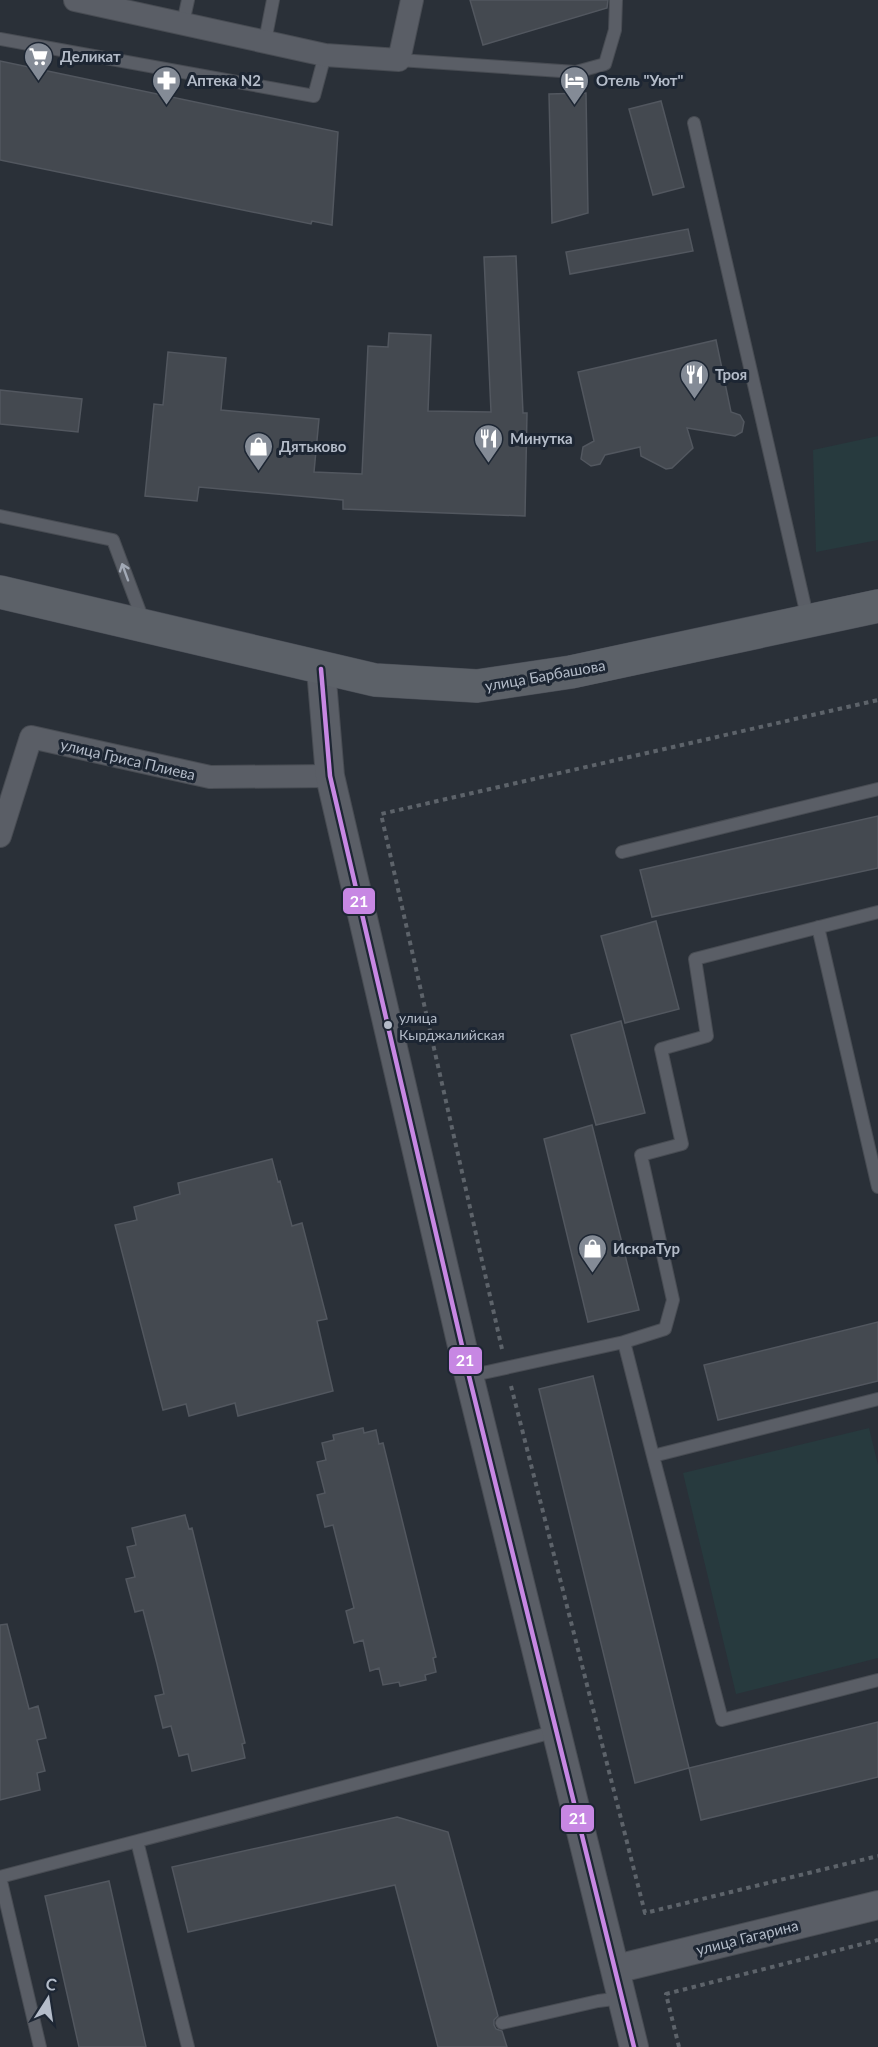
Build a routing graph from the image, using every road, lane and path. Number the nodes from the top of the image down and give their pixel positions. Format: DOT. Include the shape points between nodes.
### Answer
graph roads {
  1 [pos="75,0"];
  2 [pos="188,0"];
  3 [pos="273,0"];
  4 [pos="412,0"];
  5 [pos="616,0"];
  6 [pos="183,23"];
  7 [pos="0,39"];
  8 [pos="265,41"];
  9 [pos="325,55"];
  10 [pos="399,60"];
  11 [pos="694,123"];
  12 [pos="0,516"];
  13 [pos="0,592"];
  14 [pos="878,606"];
  15 [pos="809,622"];
  16 [pos="145,627"];
  17 [pos="321,669"];
  18 [pos="878,700"];
  19 [pos="330,776"];
  20 [pos="878,789"];
  21 [pos="0,836"];
  22 [pos="622,852"];
  23 [pos="878,912"];
  24 [pos="818,927"];
  25 [pos="878,1187"];
  26 [pos="624,1342"];
  27 [pos="506,1367"];
  28 [pos="469,1376"];
  29 [pos="878,1399"];
  30 [pos="653,1456"];
  31 [pos="878,1680"];
  32 [pos="557,1731"];
  33 [pos="138,1841"];
  34 [pos="878,1856"];
  35 [pos="878,1905"];
  36 [pos="878,1940"];
  37 [pos="616,1969"];
  38 [pos="623,1998"];
  39 [pos="502,2023"];
  40 [pos="40,2047"];
  41 [pos="189,2047"];
  42 [pos="634,2047"];
  43 [pos="679,2047"];
  1 -- 6 [label="street"];
  2 -- 6 [label="lane"];
  3 -- 8 [label="lane"];
  4 -- 10 [label="street"];
  5 -- 10 [label="lane" via="615,30 605,64 576,72"];
  6 -- 8 [label="street"];
  7 -- 9 [label="lane" via="314,96"];
  8 -- 9 [label="street"];
  9 -- 10 [label="street"];
  11 -- 15 [label="lane"];
  16 -- 12 [label="lane, one-way" via="113,540"];
  13 -- 16 [label="main road, улица Барбашова"];
  14 -- 15 [label="main road, улица Барбашова"];
  15 -- 17 [label="main road, улица Барбашова" via="571,672 477,686 375,680"];
  16 -- 17 [label="main road, улица Барбашова"];
  17 -- 19 [label="street"];
  18 -- 27 [label="path" via="381,814"];
  19 -- 21 [label="street, улица Гриса Плиева" via="210,777 31,737"];
  19 -- 28 [label="street"];
  20 -- 22 [label="lane"];
  23 -- 24 [label="lane"];
  24 -- 25 [label="lane"];
  24 -- 26 [label="lane" via="695,958 707,1036 661,1049 682,1144 641,1155 673,1300 665,1329"];
  26 -- 27 [label="lane"];
  26 -- 30 [label="lane"];
  27 -- 28 [label="lane"];
  27 -- 34 [label="path" via="645,1913"];
  28 -- 32 [label="street"];
  29 -- 30 [label="lane"];
  30 -- 31 [label="lane" via="722,1720"];
  32 -- 33 [label="lane"];
  32 -- 37 [label="street"];
  33 -- 40 [label="lane" via="0,1877"];
  33 -- 41 [label="lane"];
  35 -- 37 [label="street, улица Гагарина"];
  36 -- 43 [label="path" via="666,1994"];
  37 -- 38 [label="street"];
  38 -- 39 [label="lane"];
  38 -- 42 [label="street"];
}
